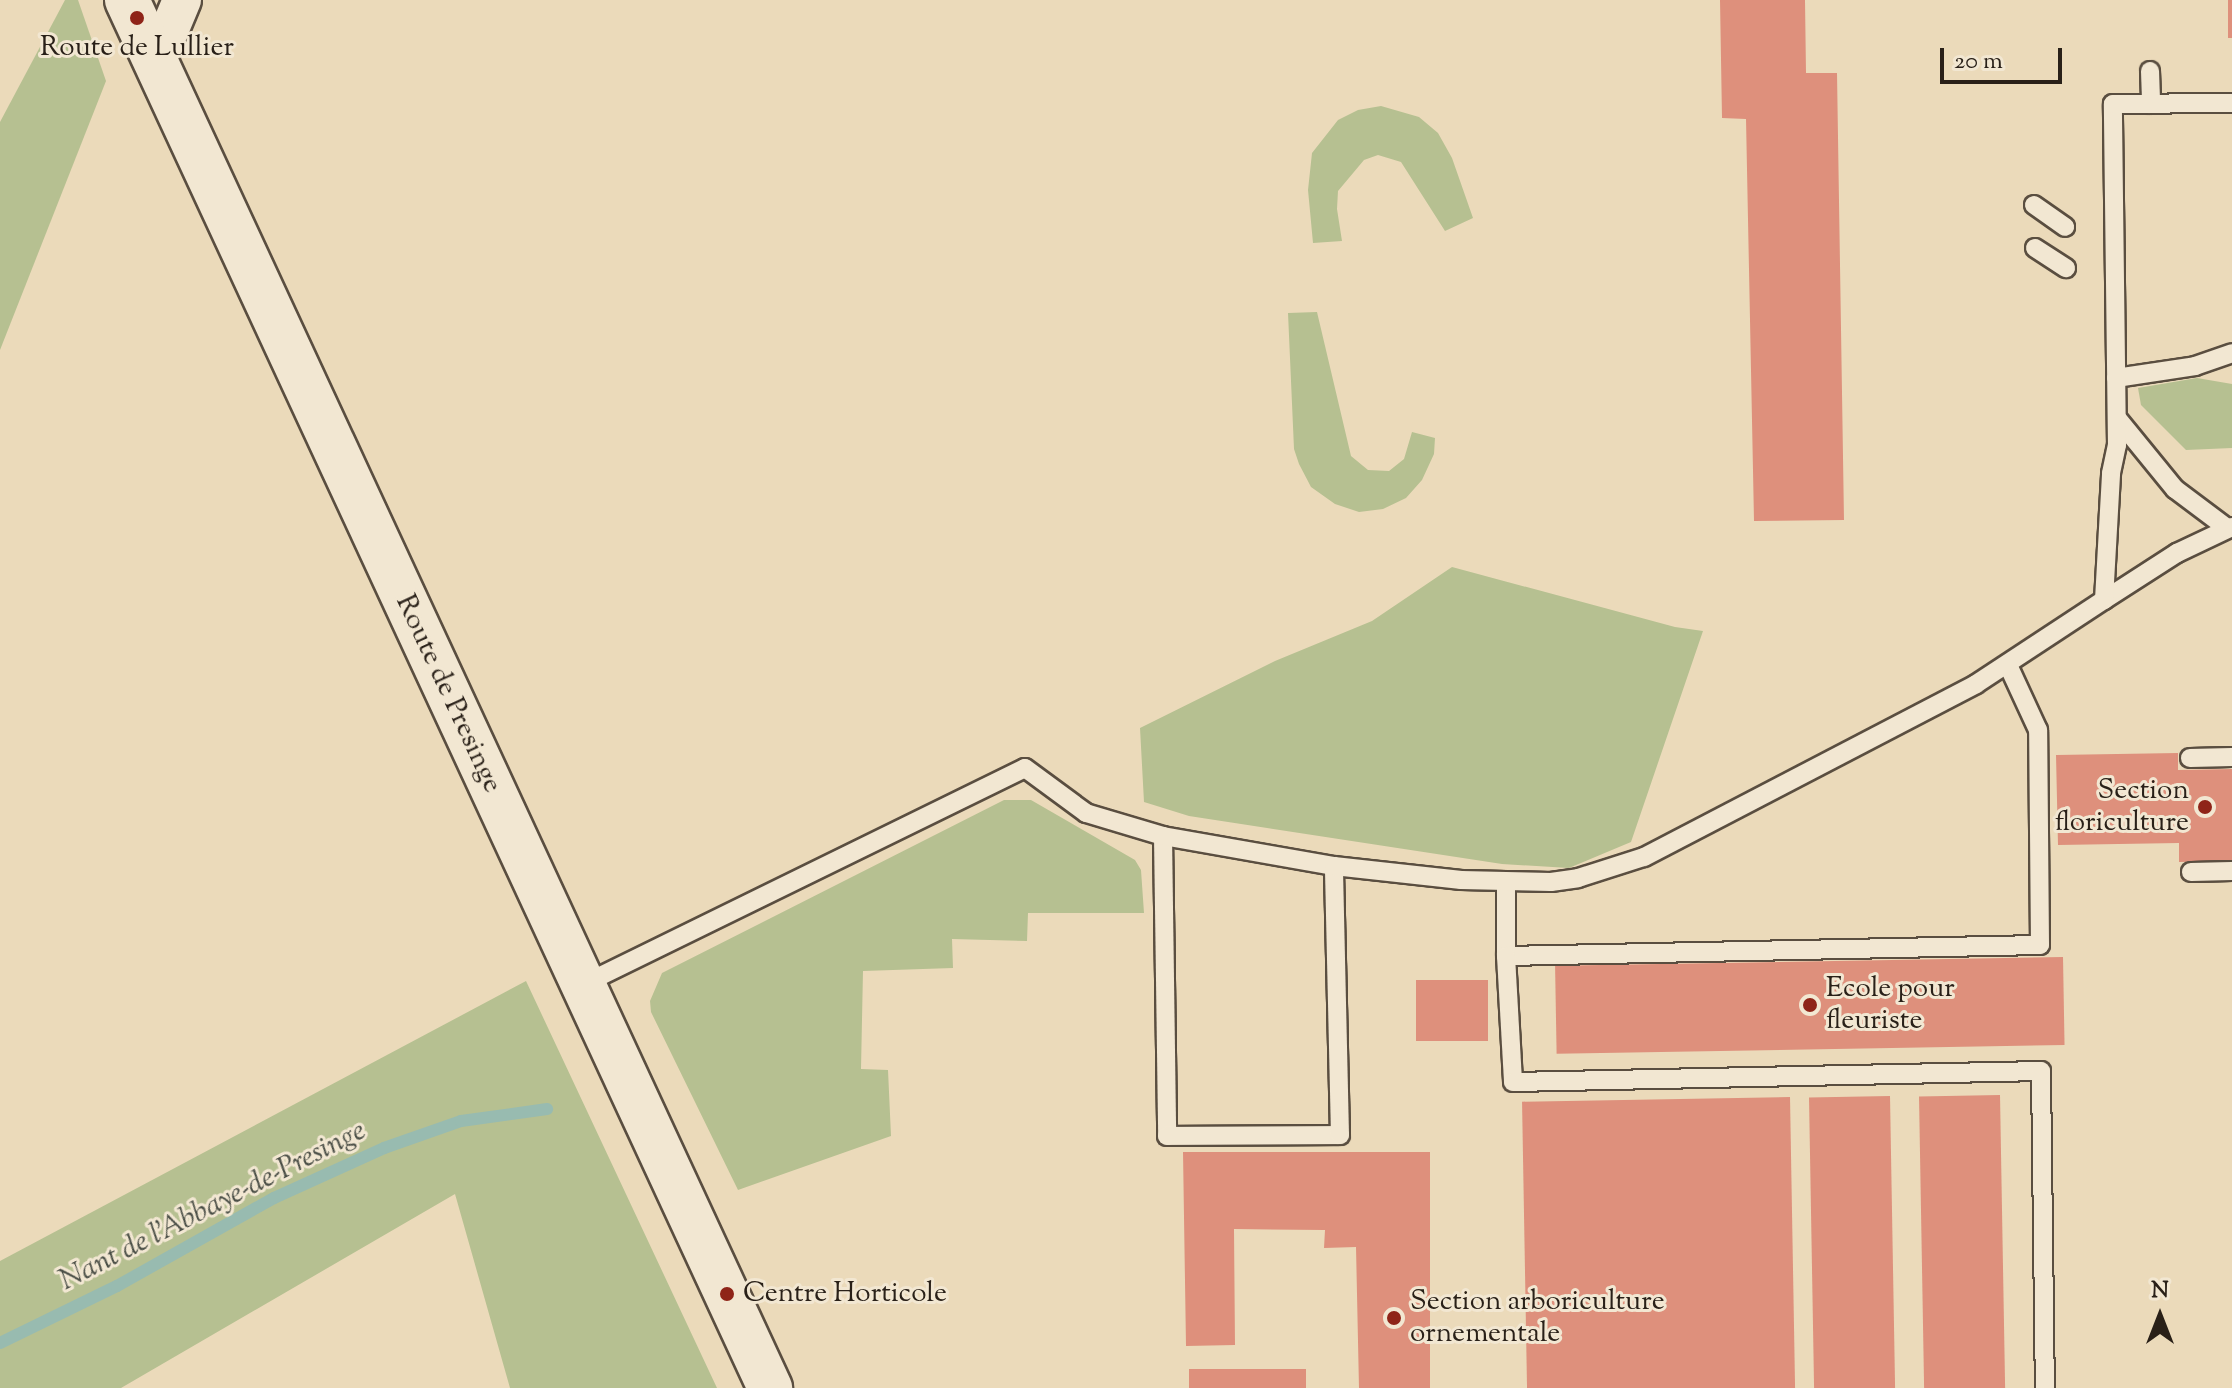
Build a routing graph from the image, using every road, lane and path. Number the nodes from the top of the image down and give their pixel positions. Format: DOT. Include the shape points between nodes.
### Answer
graph roads {
  1 [pos="127,0"];
  2 [pos="182,0"];
  3 [pos="157,60"];
  4 [pos="2150,71"];
  5 [pos="2232,103"];
  6 [pos="2151,104"];
  7 [pos="2034,205"];
  8 [pos="2065,227"];
  9 [pos="2035,248"];
  10 [pos="2066,268"];
  11 [pos="2232,353"];
  12 [pos="2116,378"];
  13 [pos="2117,418"];
  14 [pos="2229,528"];
  15 [pos="2104,600"];
  16 [pos="2008,665"];
  17 [pos="2232,757"];
  18 [pos="2190,758"];
  19 [pos="1163,836"];
  20 [pos="1334,866"];
  21 [pos="2232,871"];
  22 [pos="2191,872"];
  23 [pos="1506,882"];
  24 [pos="1506,956"];
  25 [pos="581,985"];
  26 [pos="770,1388"];
  27 [pos="2045,1388"];
  1 -- 3 [label="street, Route de Presinge"];
  2 -- 3 [label="street"];
  3 -- 25 [label="street, Route de Presinge"];
  4 -- 6 [label="lane"];
  5 -- 6 [label="lane"];
  6 -- 12 [label="lane" via="2113,104"];
  7 -- 8 [label="lane"];
  9 -- 10 [label="lane"];
  11 -- 12 [label="lane" via="2195,366"];
  12 -- 13 [label="lane"];
  13 -- 14 [label="lane" via="2175,489"];
  13 -- 15 [label="lane"];
  14 -- 15 [label="lane" via="2177,553"];
  15 -- 16 [label="lane"];
  16 -- 23 [label="lane" via="1644,857 1578,878"];
  16 -- 24 [label="lane" via="2038,730 2040,945"];
  17 -- 18 [label="lane"];
  19 -- 20 [label="lane"];
  19 -- 20 [label="lane" via="1167,1136 1340,1135"];
  19 -- 25 [label="lane" via="1086,813 1025,768"];
  20 -- 23 [label="lane"];
  21 -- 22 [label="lane"];
  23 -- 24 [label="lane"];
  24 -- 27 [label="lane" via="1513,1082 2041,1071"];
  25 -- 26 [label="street, Route de Presinge"];
}
